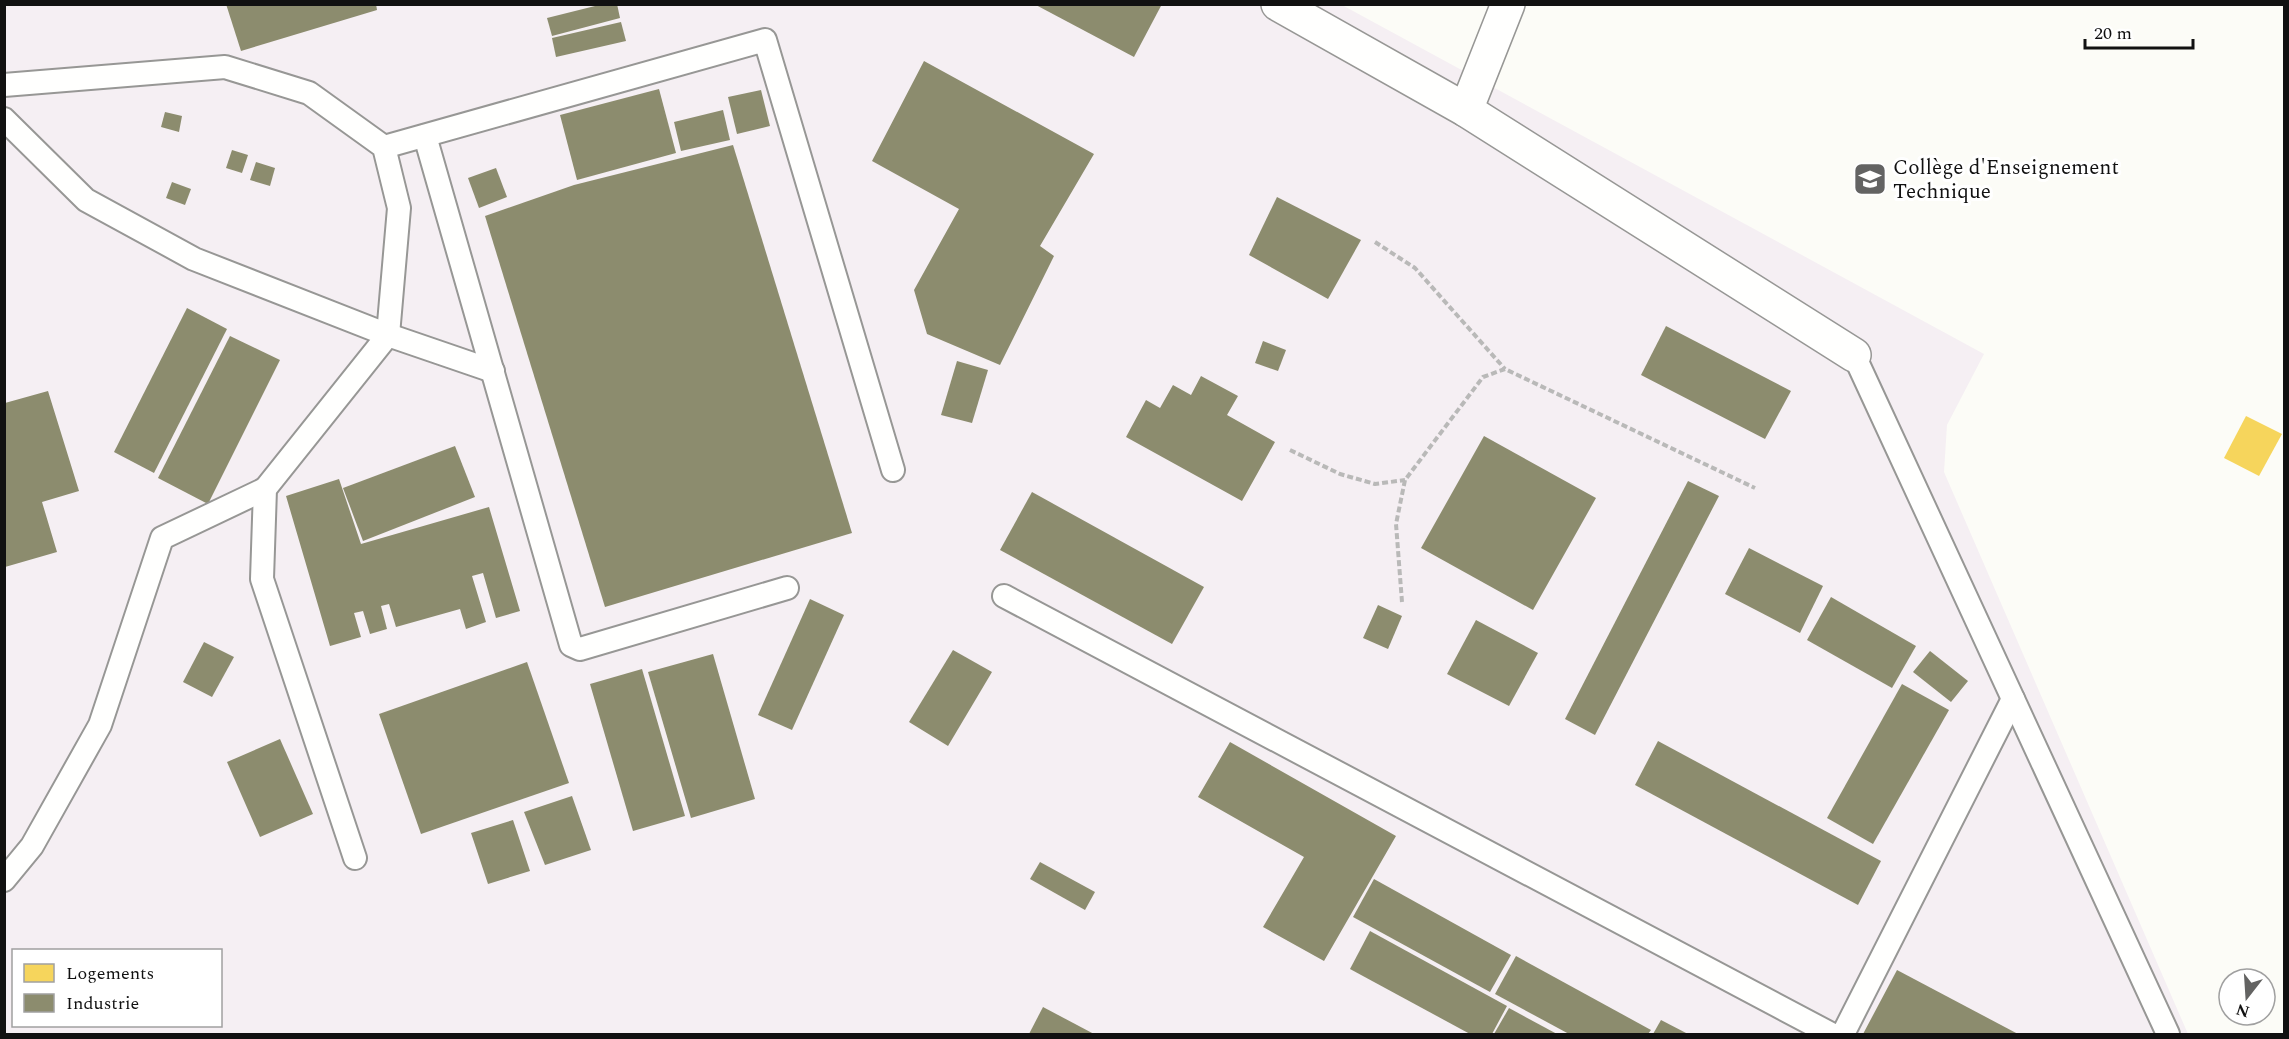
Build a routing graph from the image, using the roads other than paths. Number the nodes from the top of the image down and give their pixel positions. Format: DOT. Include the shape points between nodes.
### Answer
graph roads {
  1 [pos="1278,4"];
  2 [pos="1508,4"];
  3 [pos="4,85"];
  4 [pos="1466,110"];
  5 [pos="4,119"];
  6 [pos="425,136"];
  7 [pos="384,147"];
  8 [pos="388,335"];
  9 [pos="1854,355"];
  10 [pos="494,371"];
  11 [pos="893,470"];
  12 [pos="264,489"];
  13 [pos="787,588"];
  14 [pos="1004,596"];
  15 [pos="2013,699"];
  16 [pos="355,858"];
  17 [pos="4,880"];
  18 [pos="1831,1035"];
  19 [pos="1843,1035"];
  20 [pos="2168,1035"];
  1 -- 4 [label="street"];
  2 -- 4 [label="street"];
  3 -- 7 [label="lane" via="225,67 309,93"];
  4 -- 9 [label="street"];
  5 -- 8 [label="lane" via="86,201 194,259"];
  6 -- 7 [label="lane"];
  6 -- 10 [label="lane"];
  6 -- 11 [label="lane" via="765,40"];
  7 -- 8 [label="lane" via="399,208"];
  8 -- 10 [label="lane"];
  8 -- 12 [label="lane"];
  9 -- 15 [label="lane"];
  10 -- 13 [label="lane" via="574,648"];
  12 -- 16 [label="lane" via="262,579"];
  12 -- 17 [label="lane" via="162,538 100,725 32,846"];
  14 -- 18 [label="lane"];
  15 -- 19 [label="lane"];
  15 -- 20 [label="lane"];
}
